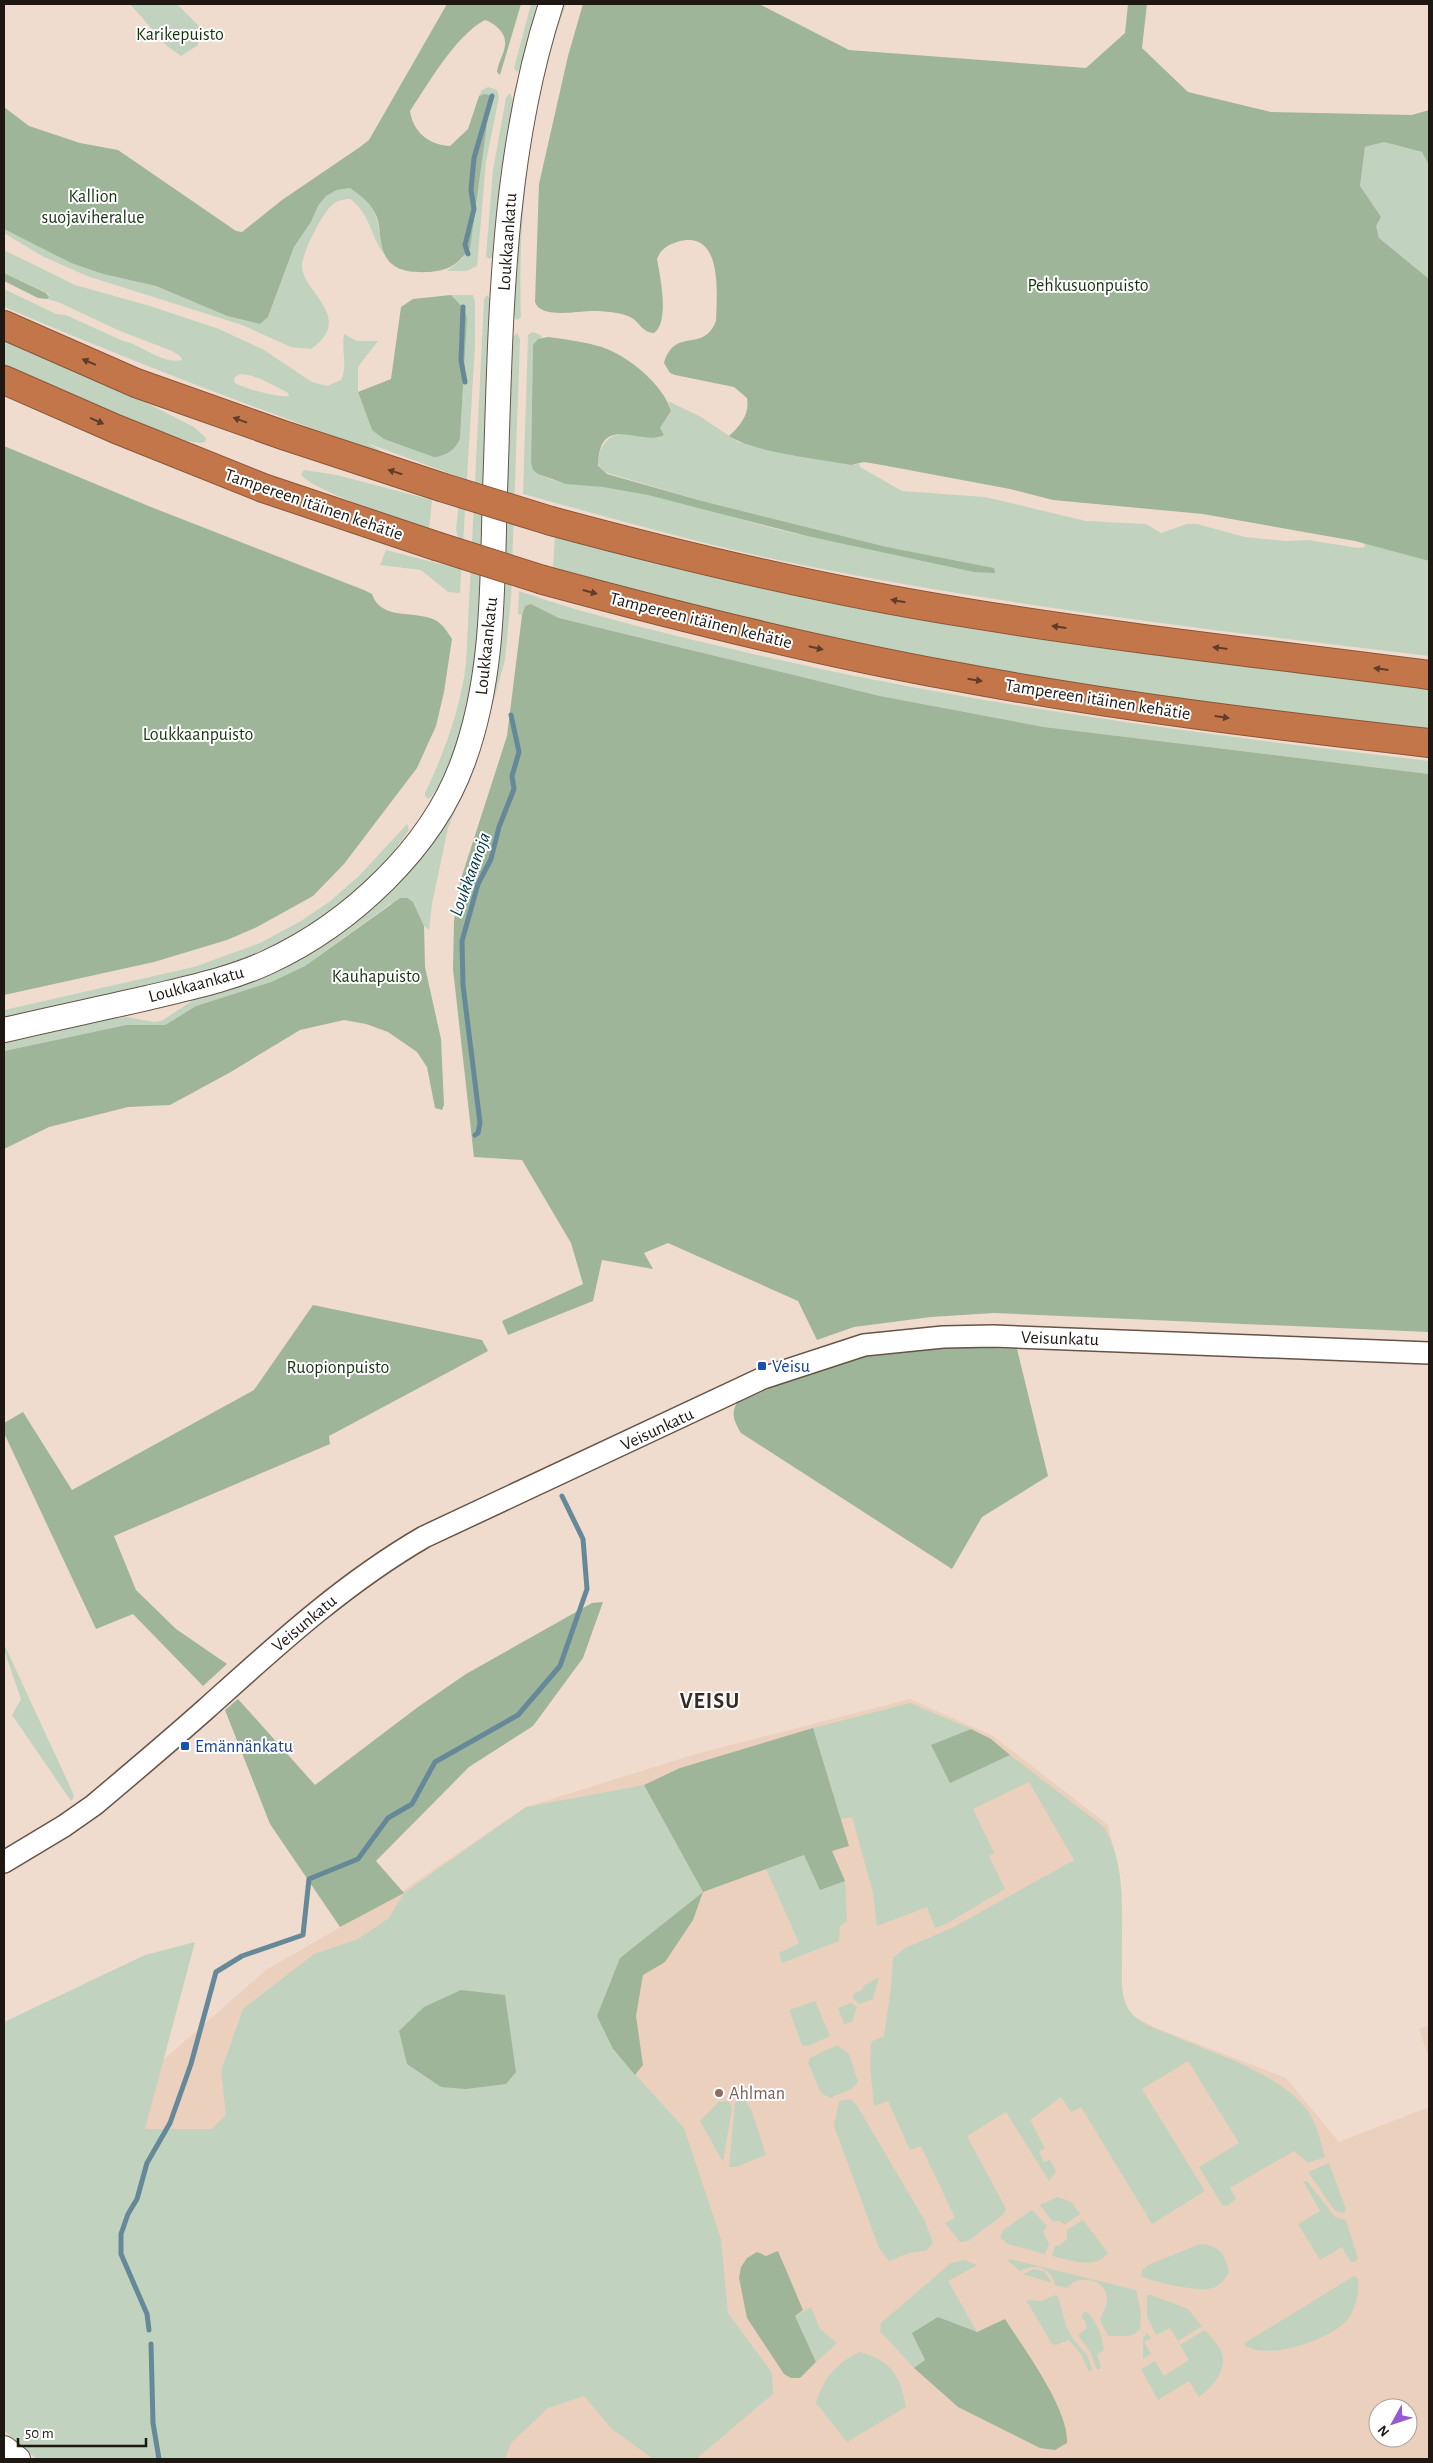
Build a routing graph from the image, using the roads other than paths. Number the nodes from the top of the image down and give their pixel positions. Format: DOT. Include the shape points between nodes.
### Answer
graph roads {
  1 [pos="551,4"];
  2 [pos="4,325"];
  3 [pos="4,380"];
  4 [pos="1429,675"];
  5 [pos="1429,743"];
  6 [pos="4,1030"];
  7 [pos="1429,1353"];
  8 [pos="4,1862"];
  9 [pos="4,2448"];
  10 [pos="18,2459"];
  1 -- 6 [label="main road, Loukkaankatu" via="527,88 510,192 487,669 473,732 448,796 422,836 378,887 320,934 268,962 222,980"];
  4 -- 2 [label="highway, one-way, bridge" via="966,613 825,588 677,555 551,521 283,436 136,382"];
  3 -- 5 [label="highway, Tampereen itäinen kehätie, one-way, bridge" via="263,488 543,580 666,613 823,650 1100,701"];
  7 -- 8 [label="street, Veisunkatu" via="943,1337 864,1345 778,1373 424,1537 391,1556 357,1579 273,1649 94,1805"];
  9 -- 10 [label="main road"];
}
